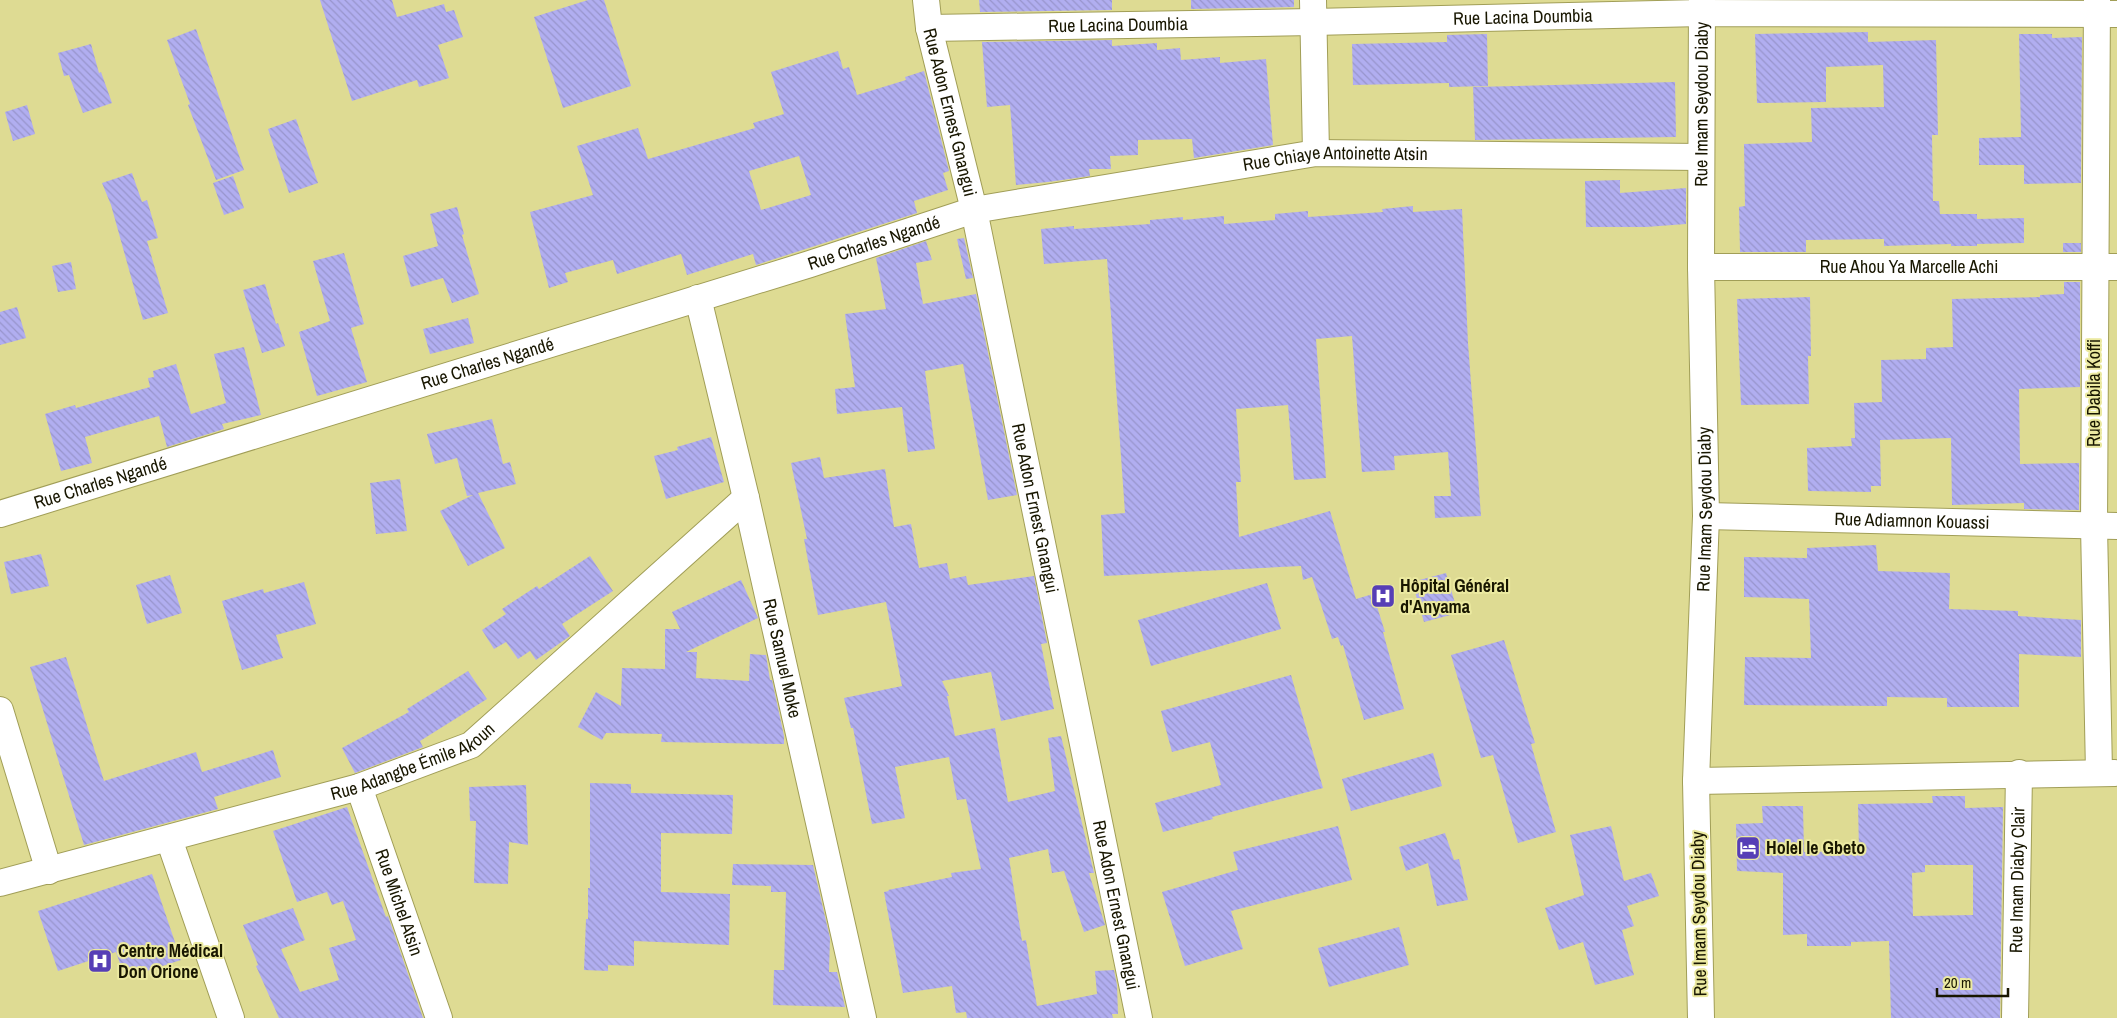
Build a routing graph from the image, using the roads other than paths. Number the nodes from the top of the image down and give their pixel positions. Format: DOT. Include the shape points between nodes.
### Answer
graph roads {
  1 [pos="926,0"];
  2 [pos="1702,6"];
  3 [pos="2104,9"];
  4 [pos="1313,11"];
  5 [pos="929,28"];
  6 [pos="1316,153"];
  7 [pos="1701,157"];
  8 [pos="974,210"];
  9 [pos="1701,267"];
  10 [pos="2106,267"];
  11 [pos="698,298"];
  12 [pos="746,498"];
  13 [pos="0,514"];
  14 [pos="1706,516"];
  15 [pos="2105,526"];
  16 [pos="0,710"];
  17 [pos="2019,773"];
  18 [pos="2108,773"];
  19 [pos="1696,781"];
  20 [pos="359,788"];
  21 [pos="169,840"];
  22 [pos="49,871"];
  23 [pos="0,884"];
  24 [pos="231,1018"];
  25 [pos="440,1018"];
  26 [pos="863,1018"];
  27 [pos="1138,1018"];
  28 [pos="1700,1018"];
  29 [pos="2016,1018"];
  1 -- 5 [label="street, Rue Adon Ernest Gnangui"];
  2 -- 3 [label="street, Rue Lacina Doumbia"];
  2 -- 4 [label="street, Rue Lacina Doumbia"];
  2 -- 7 [label="street, Rue Imam Seydou Diaby"];
  3 -- 10 [label="street, Rue Dabila Koffi"];
  4 -- 5 [label="street, Rue Lacina Doumbia"];
  4 -- 6 [label="street"];
  5 -- 8 [label="street, Rue Adon Ernest Gnangui"];
  6 -- 7 [label="street, Rue Chiaye Antoinette Atsin"];
  6 -- 8 [label="street, Rue Chiaye Antoinette Atsin"];
  7 -- 9 [label="street, Rue Imam Seydou Diaby"];
  8 -- 11 [label="street, Rue Charles Ngandé"];
  8 -- 27 [label="street, Rue Adon Ernest Gnangui"];
  9 -- 10 [label="street, Rue Ahou Ya Marcelle Achi"];
  9 -- 14 [label="street, Rue Imam Seydou Diaby"];
  10 -- 15 [label="street, Rue Dabila Koffi"];
  11 -- 12 [label="street, Rue Samuel Moke"];
  11 -- 13 [label="street, Rue Charles Ngandé"];
  12 -- 20 [label="street, Rue Adangbe Émile Akoun" via="471,745"];
  12 -- 26 [label="street, Rue Samuel Moke"];
  14 -- 15 [label="street, Rue Adiamnon Kouassi"];
  14 -- 19 [label="street, Rue Imam Seydou Diaby"];
  15 -- 18 [label="street, Rue Dabila Koffi"];
  16 -- 22 [label="street"];
  17 -- 18 [label="street"];
  17 -- 19 [label="street"];
  17 -- 29 [label="street, Rue Imam Diaby Clair"];
  19 -- 28 [label="street, Rue Imam Seydou Diaby"];
  20 -- 21 [label="street, Rue Adangbe Émile Akoun"];
  20 -- 25 [label="street, Rue Michel Atsin"];
  21 -- 22 [label="street, Rue Adangbe Émile Akoun"];
  21 -- 24 [label="street"];
  22 -- 23 [label="street, Rue Adangbe Émile Akoun"];
}
